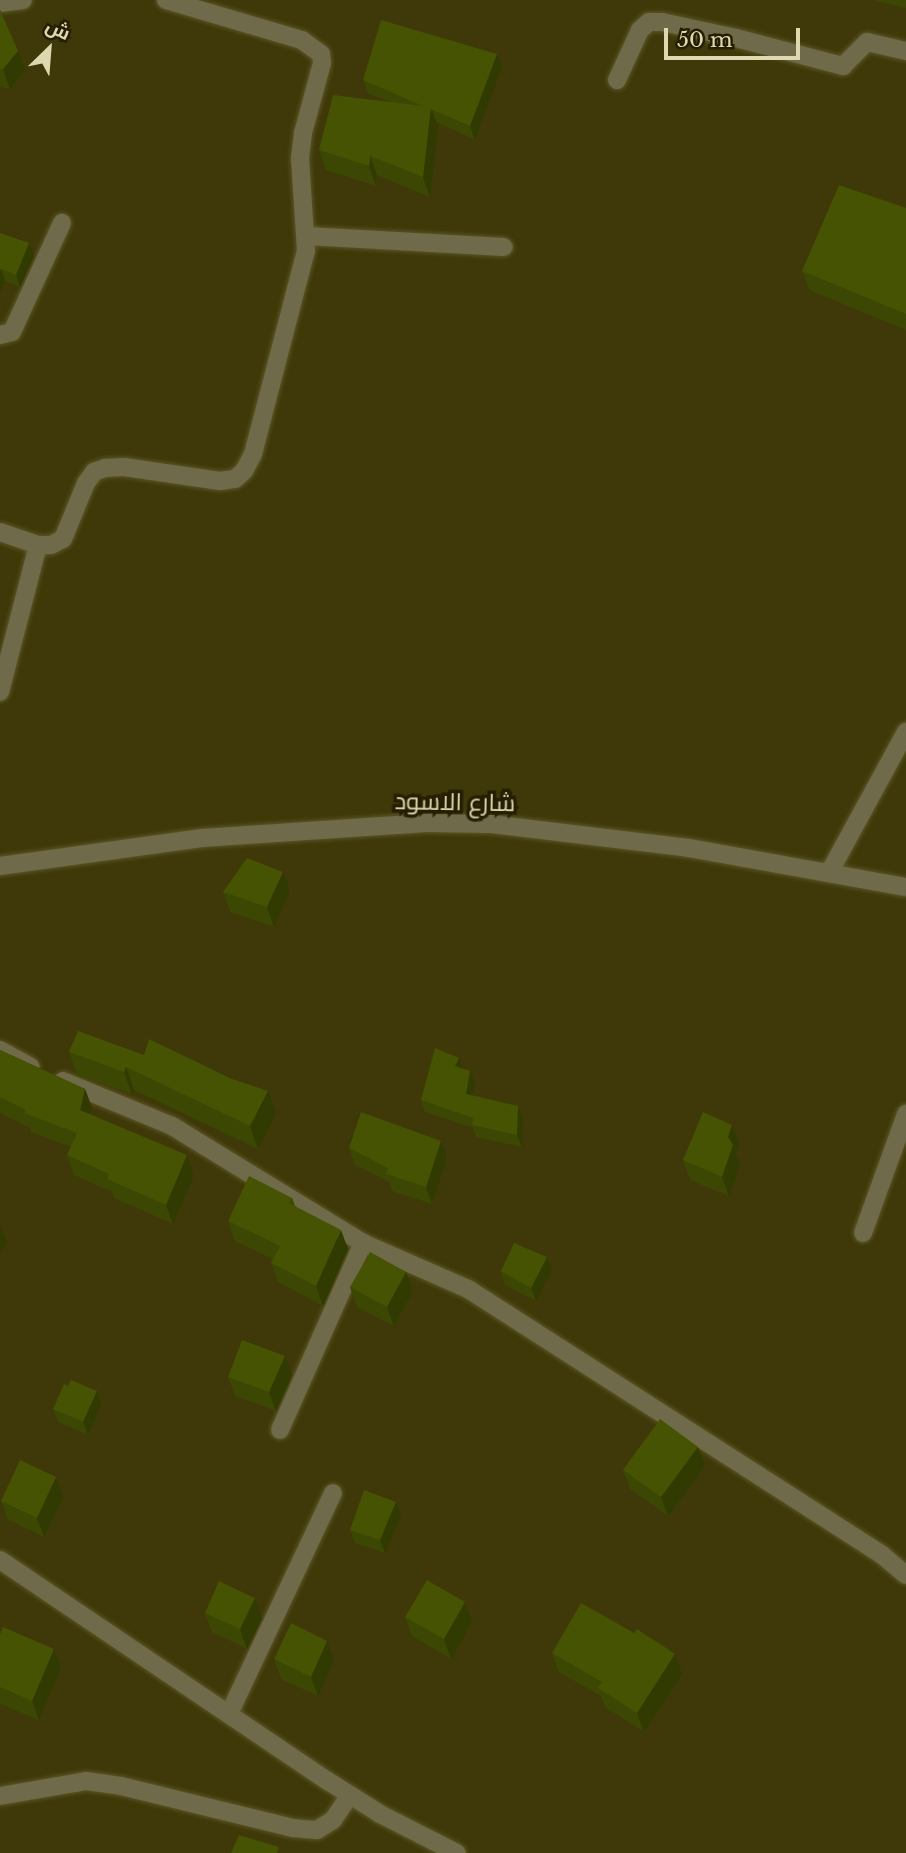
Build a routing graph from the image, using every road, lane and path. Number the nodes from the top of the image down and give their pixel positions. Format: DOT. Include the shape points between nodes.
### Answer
graph roads {
  1 [pos="23,0"];
  2 [pos="166,0"];
  3 [pos="0,3"];
  4 [pos="906,51"];
  5 [pos="617,80"];
  6 [pos="62,223"];
  7 [pos="307,236"];
  8 [pos="504,247"];
  9 [pos="0,335"];
  10 [pos="0,532"];
  11 [pos="38,545"];
  12 [pos="0,692"];
  13 [pos="906,732"];
  14 [pos="0,866"];
  15 [pos="829,873"];
  16 [pos="906,887"];
  17 [pos="0,1050"];
  18 [pos="906,1114"];
  19 [pos="863,1233"];
  20 [pos="363,1243"];
  21 [pos="280,1430"];
  22 [pos="333,1493"];
  23 [pos="0,1560"];
  24 [pos="906,1575"];
  25 [pos="229,1714"];
  26 [pos="350,1795"];
  27 [pos="0,1796"];
  28 [pos="457,1853"];
  1 -- 3 [label="street"];
  2 -- 7 [label="street" via="302,40 321,54 300,158"];
  4 -- 5 [label="street" via="867,42 843,66 736,38 649,22 640,30"];
  6 -- 9 [label="street" via="12,332"];
  7 -- 8 [label="street"];
  7 -- 11 [label="street" via="253,454 244,471 235,479 219,481 105,468 94,472 86,483 63,539"];
  10 -- 11 [label="street"];
  11 -- 12 [label="street"];
  13 -- 15 [label="street"];
  14 -- 15 [label="street, شارع الاسود" via="202,838 427,823 491,824 612,837"];
  15 -- 16 [label="street, شارع الاسود"];
  17 -- 20 [label="street" via="36,1070 172,1126"];
  18 -- 19 [label="street"];
  20 -- 21 [label="street"];
  20 -- 24 [label="street" via="479,1296 882,1555"];
  22 -- 25 [label="street"];
  23 -- 25 [label="street"];
  25 -- 26 [label="street"];
  26 -- 27 [label="street" via="333,1819 317,1830 86,1781"];
  26 -- 28 [label="street"];
}
